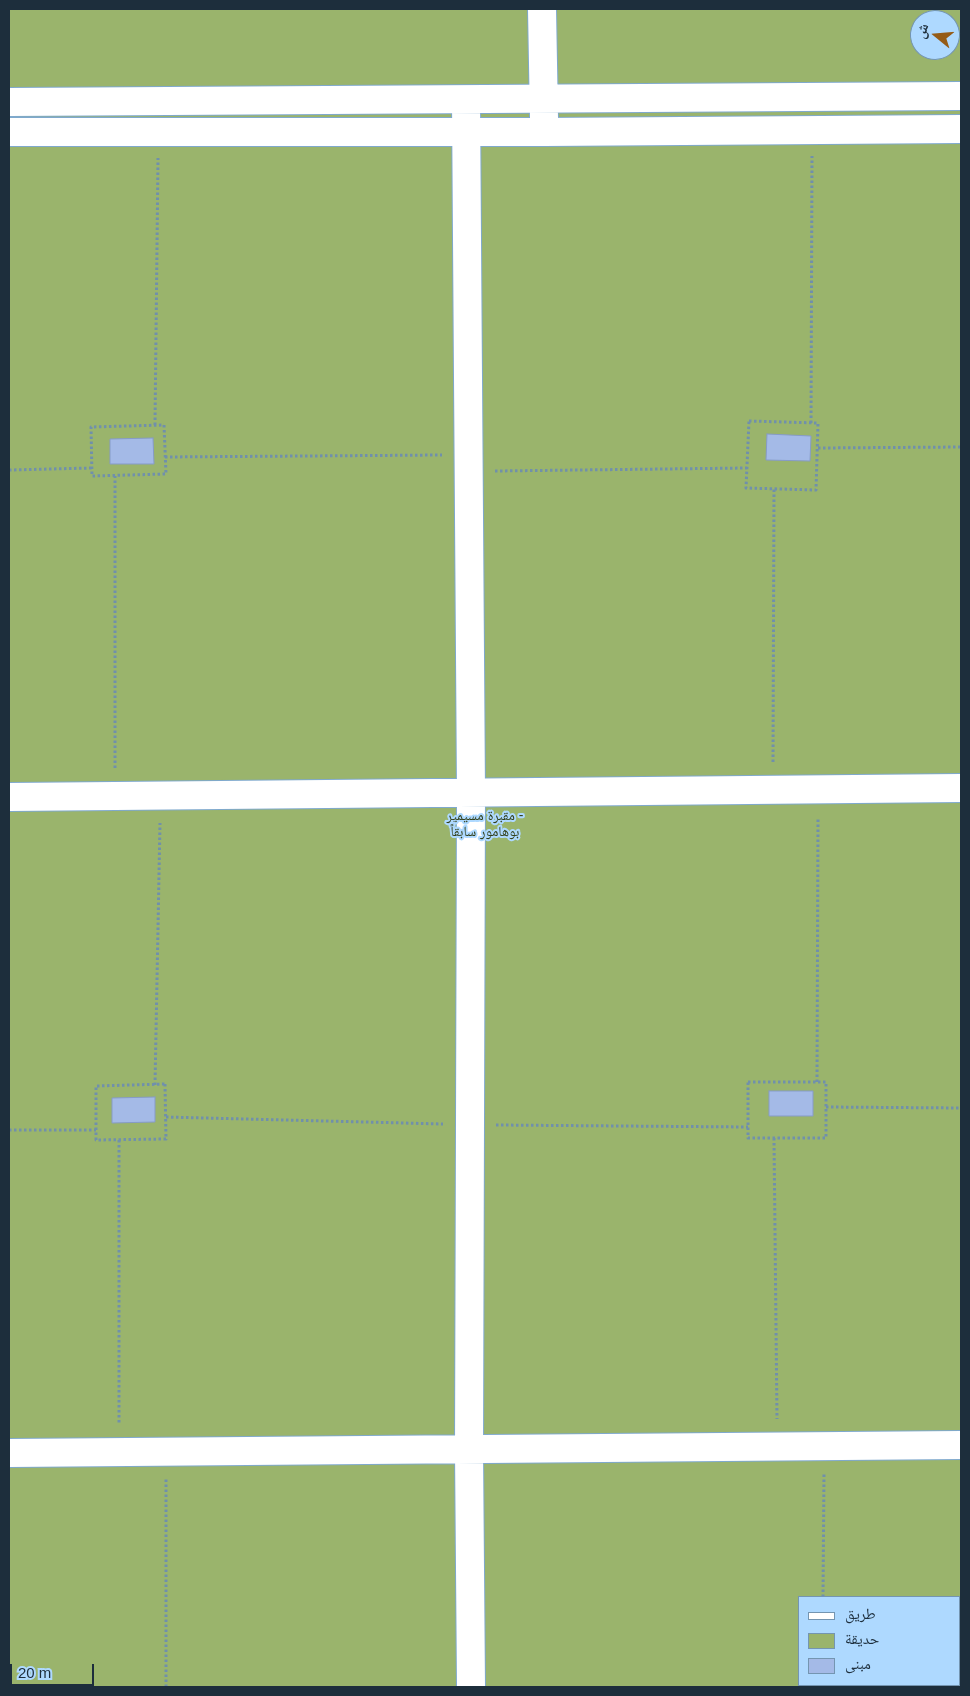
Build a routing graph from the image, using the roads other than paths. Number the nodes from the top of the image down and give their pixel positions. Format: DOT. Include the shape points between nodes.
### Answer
graph roads {
  1 [pos="542,9"];
  2 [pos="961,96"];
  3 [pos="466,100"];
  4 [pos="543,100"];
  5 [pos="9,102"];
  6 [pos="961,129"];
  7 [pos="9,132"];
  8 [pos="466,132"];
  9 [pos="544,132"];
  10 [pos="961,788"];
  11 [pos="471,793"];
  12 [pos="9,797"];
  13 [pos="961,1445"];
  14 [pos="469,1450"];
  15 [pos="9,1453"];
  16 [pos="471,1687"];
  1 -- 4 [label="street"];
  2 -- 4 [label="street"];
  3 -- 4 [label="street"];
  3 -- 5 [label="street"];
  3 -- 8 [label="street"];
  4 -- 9 [label="street"];
  6 -- 9 [label="street"];
  7 -- 8 [label="street"];
  8 -- 9 [label="street"];
  8 -- 11 [label="street"];
  10 -- 11 [label="street"];
  11 -- 12 [label="street"];
  11 -- 14 [label="street"];
  13 -- 14 [label="street"];
  14 -- 15 [label="street"];
  14 -- 16 [label="street"];
}
